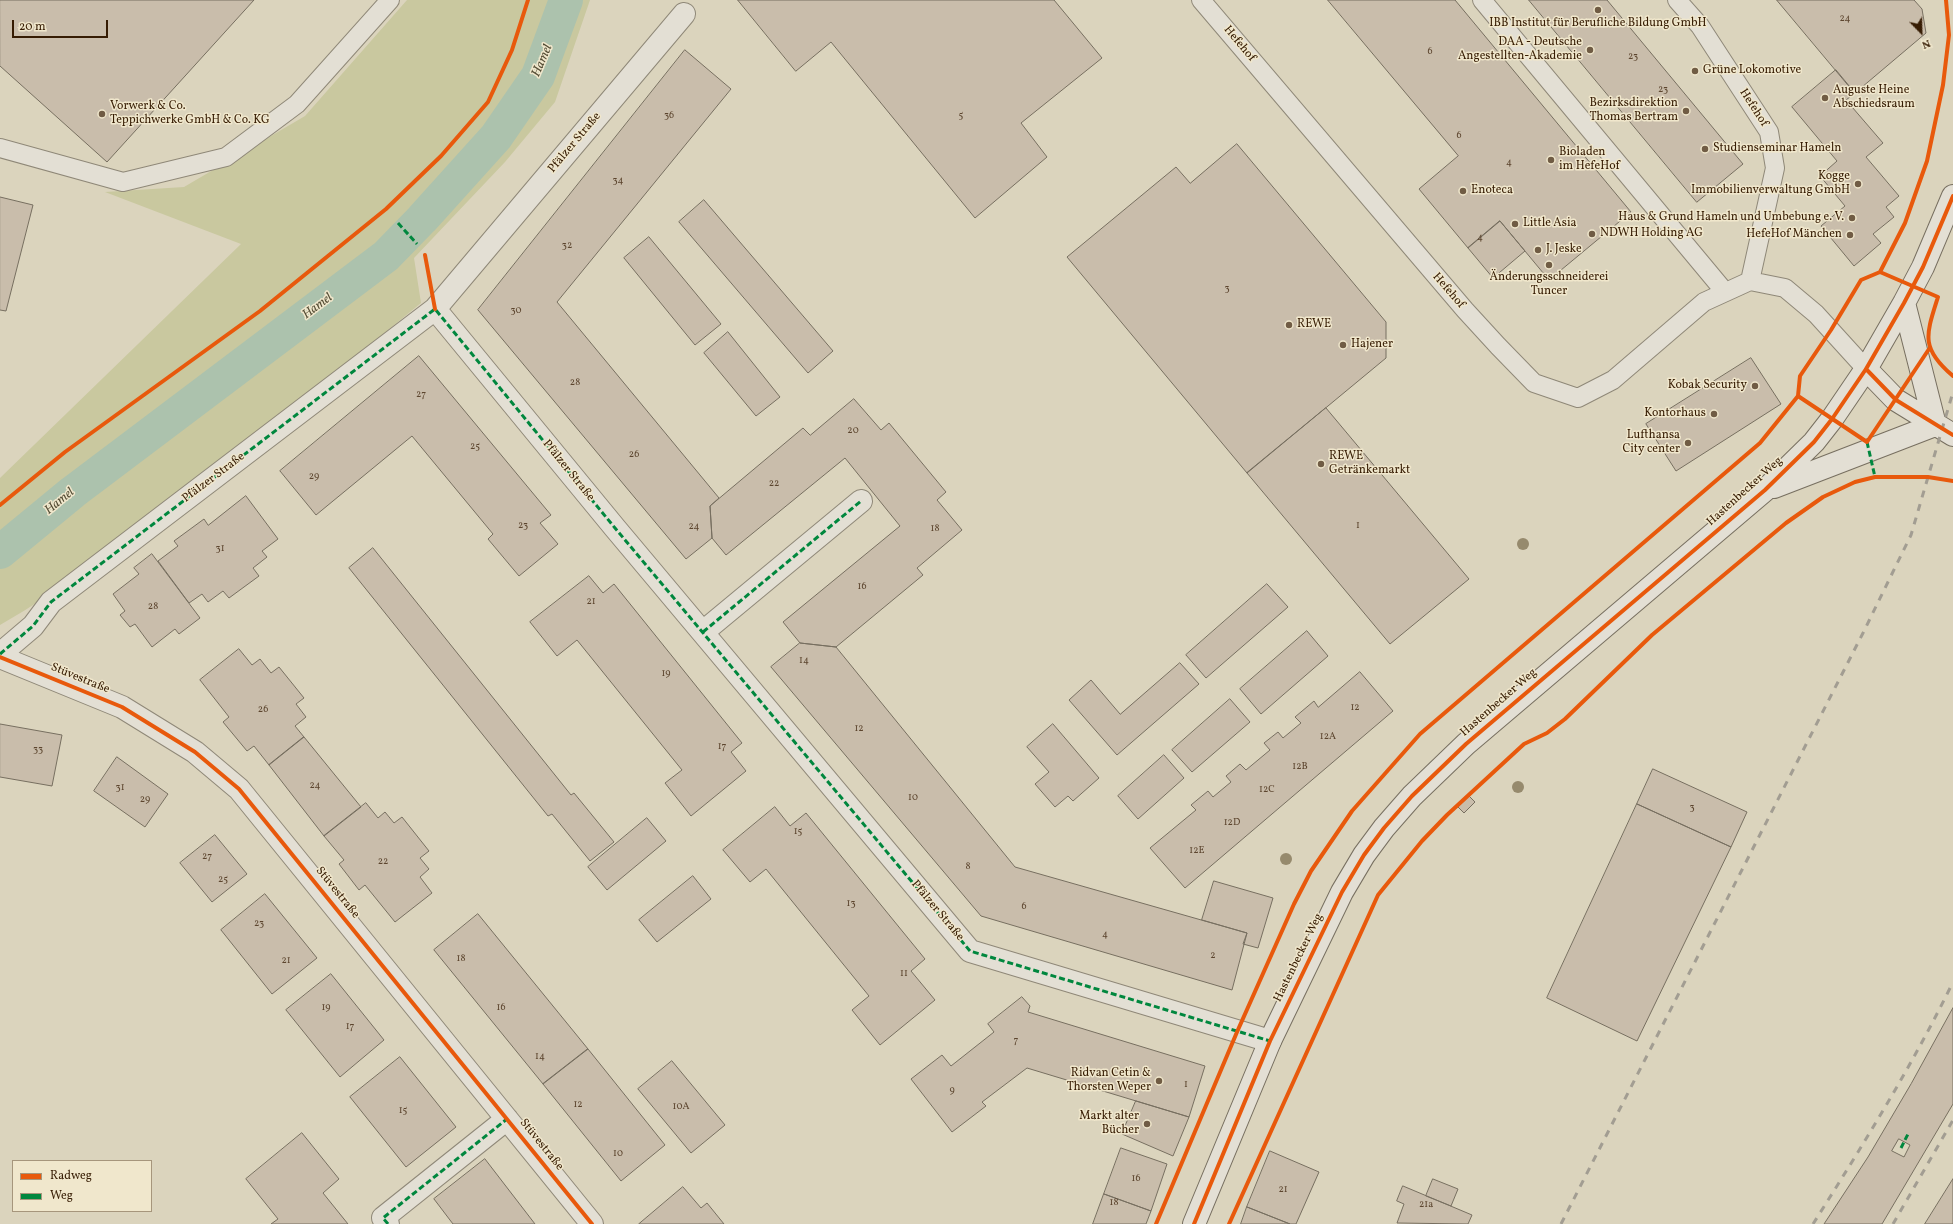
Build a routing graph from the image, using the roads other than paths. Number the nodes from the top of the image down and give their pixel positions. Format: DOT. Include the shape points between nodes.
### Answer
graph roads {
  1 [pos="390,0"];
  2 [pos="1201,0"];
  3 [pos="1482,0"];
  4 [pos="1677,0"];
  5 [pos="684,14"];
  6 [pos="0,148"];
  7 [pos="1953,196"];
  8 [pos="1750,281"];
  9 [pos="1725,292"];
  10 [pos="1904,303"];
  11 [pos="435,309"];
  12 [pos="1866,369"];
  13 [pos="1944,430"];
  14 [pos="1765,490"];
  15 [pos="861,501"];
  16 [pos="703,632"];
  17 [pos="0,655"];
  18 [pos="1270,1041"];
  19 [pos="507,1119"];
  20 [pos="388,1224"];
  21 [pos="592,1224"];
  22 [pos="1194,1224"];
  1 -- 6 [label="lane" via="297,104 226,157 123,182"];
  2 -- 9 [label="lane, Hefehof" via="1465,310 1534,383 1578,398 1613,380 1704,302"];
  3 -- 9 [label="lane"];
  4 -- 8 [label="lane, Hefehof" via="1700,26 1769,132 1775,168"];
  5 -- 11 [label="street, Pfälzer Straße"];
  7 -- 10 [label="street, Hastenbecker Weg" via="1923,267"];
  8 -- 9 [label="lane, Hefehof"];
  8 -- 12 [label="lane" via="1786,288 1816,314"];
  10 -- 12 [label="street, Hastenbecker Weg"];
  10 -- 13 [label="street"];
  11 -- 16 [label="street, Pfälzer Straße"];
  11 -- 17 [label="street, Pfälzer Straße" via="51,602 33,626"];
  12 -- 13 [label="street" via="1896,400"];
  12 -- 14 [label="street, Hastenbecker Weg" via="1814,442"];
  13 -- 14 [label="street"];
  14 -- 18 [label="street, Hastenbecker Weg" via="1482,730 1446,762 1384,828 1342,892"];
  15 -- 16 [label="street"];
  16 -- 18 [label="street, Pfälzer Straße" via="970,951"];
  17 -- 19 [label="street, Stüvestraße" via="122,707 195,752 239,788"];
  18 -- 22 [label="street, Hastenbecker Weg"];
  19 -- 20 [label="street, Stüvestraße" via="383,1218"];
  19 -- 21 [label="street, Stüvestraße"];
}
